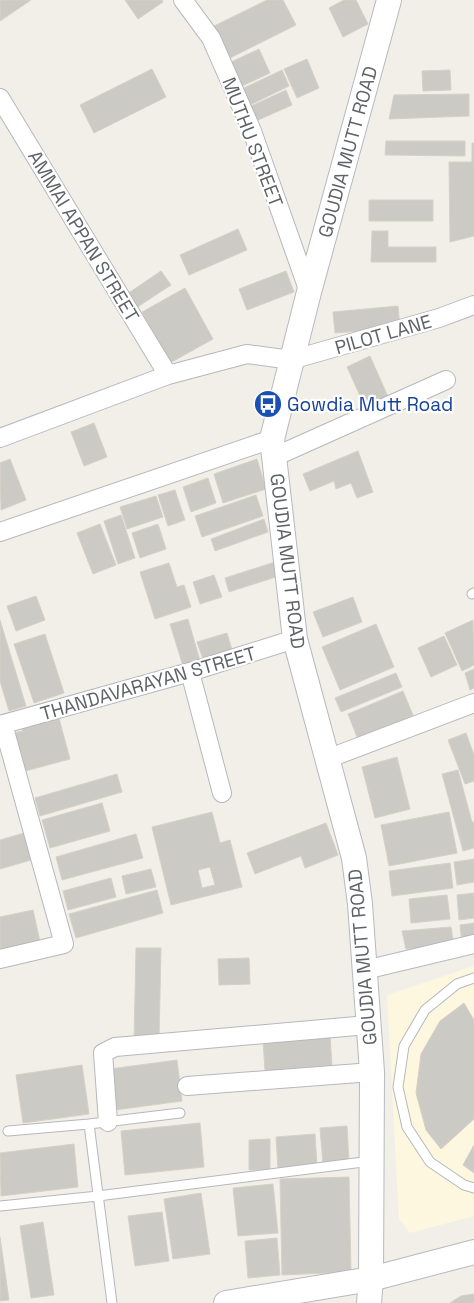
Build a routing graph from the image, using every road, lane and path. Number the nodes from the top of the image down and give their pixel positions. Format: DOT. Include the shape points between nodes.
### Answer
graph roads {
  1 [pos="182,0"];
  2 [pos="389,0"];
  3 [pos="0,98"];
  4 [pos="309,292"];
  5 [pos="474,305"];
  6 [pos="291,360"];
  7 [pos="168,375"];
  8 [pos="446,380"];
  9 [pos="0,438"];
  10 [pos="273,448"];
  11 [pos="0,532"];
  12 [pos="295,639"];
  13 [pos="190,672"];
  14 [pos="474,703"];
  15 [pos="2,725"];
  16 [pos="327,759"];
  17 [pos="222,793"];
  18 [pos="474,944"];
  19 [pos="0,958"];
  20 [pos="365,970"];
  21 [pos="474,978"];
  22 [pos="368,1026"];
  23 [pos="372,1072"];
  24 [pos="187,1086"];
  25 [pos="180,1113"];
  26 [pos="108,1122"];
  27 [pos="89,1124"];
  28 [pos="8,1131"];
  29 [pos="371,1162"];
  30 [pos="474,1188"];
  31 [pos="98,1196"];
  32 [pos="0,1206"];
  33 [pos="474,1252"];
  34 [pos="371,1279"];
  35 [pos="112,1303"];
  36 [pos="226,1303"];
  37 [pos="369,1303"];
  1 -- 4 [label="street, MUTHU STREET" via="211,38 252,131"];
  2 -- 4 [label="main road, GOUDIA MUTT ROAD"];
  3 -- 7 [label="street, AMMAI APPAN STREET"];
  4 -- 6 [label="main road, GOUDIA MUTT ROAD"];
  5 -- 6 [label="street, PILOT LANE"];
  6 -- 7 [label="street" via="247,354"];
  6 -- 10 [label="main road, GOUDIA MUTT ROAD"];
  7 -- 9 [label="street"];
  8 -- 10 [label="street"];
  10 -- 11 [label="street"];
  10 -- 12 [label="main road, GOUDIA MUTT ROAD"];
  12 -- 13 [label="street, THANDAVARAYAN STREET"];
  12 -- 16 [label="main road, GOUDIA MUTT ROAD"];
  13 -- 15 [label="street, THANDAVARAYAN STREET"];
  13 -- 17 [label="street"];
  14 -- 16 [label="street"];
  15 -- 19 [label="street" via="64,944"];
  16 -- 20 [label="main road, GOUDIA MUTT ROAD" via="354,858"];
  18 -- 20 [label="street"];
  20 -- 22 [label="main road, GOUDIA MUTT ROAD"];
  21 -- 30 [label="lane" via="457,984 425,1010 404,1046 398,1087 407,1127 430,1162 464,1185"];
  22 -- 23 [label="main road, GOUDIA MUTT ROAD"];
  22 -- 26 [label="street" via="115,1047 103,1053"];
  23 -- 24 [label="street"];
  23 -- 29 [label="main road, GOUDIA MUTT ROAD"];
  25 -- 26 [label="lane"];
  26 -- 27 [label="lane"];
  27 -- 28 [label="lane"];
  27 -- 31 [label="lane"];
  29 -- 31 [label="lane"];
  29 -- 34 [label="main road, GOUDIA MUTT ROAD"];
  31 -- 32 [label="lane"];
  31 -- 35 [label="lane"];
  33 -- 34 [label="main road"];
  34 -- 36 [label="main road"];
  34 -- 37 [label="main road, GOUDIA MUTT ROAD"];
}
